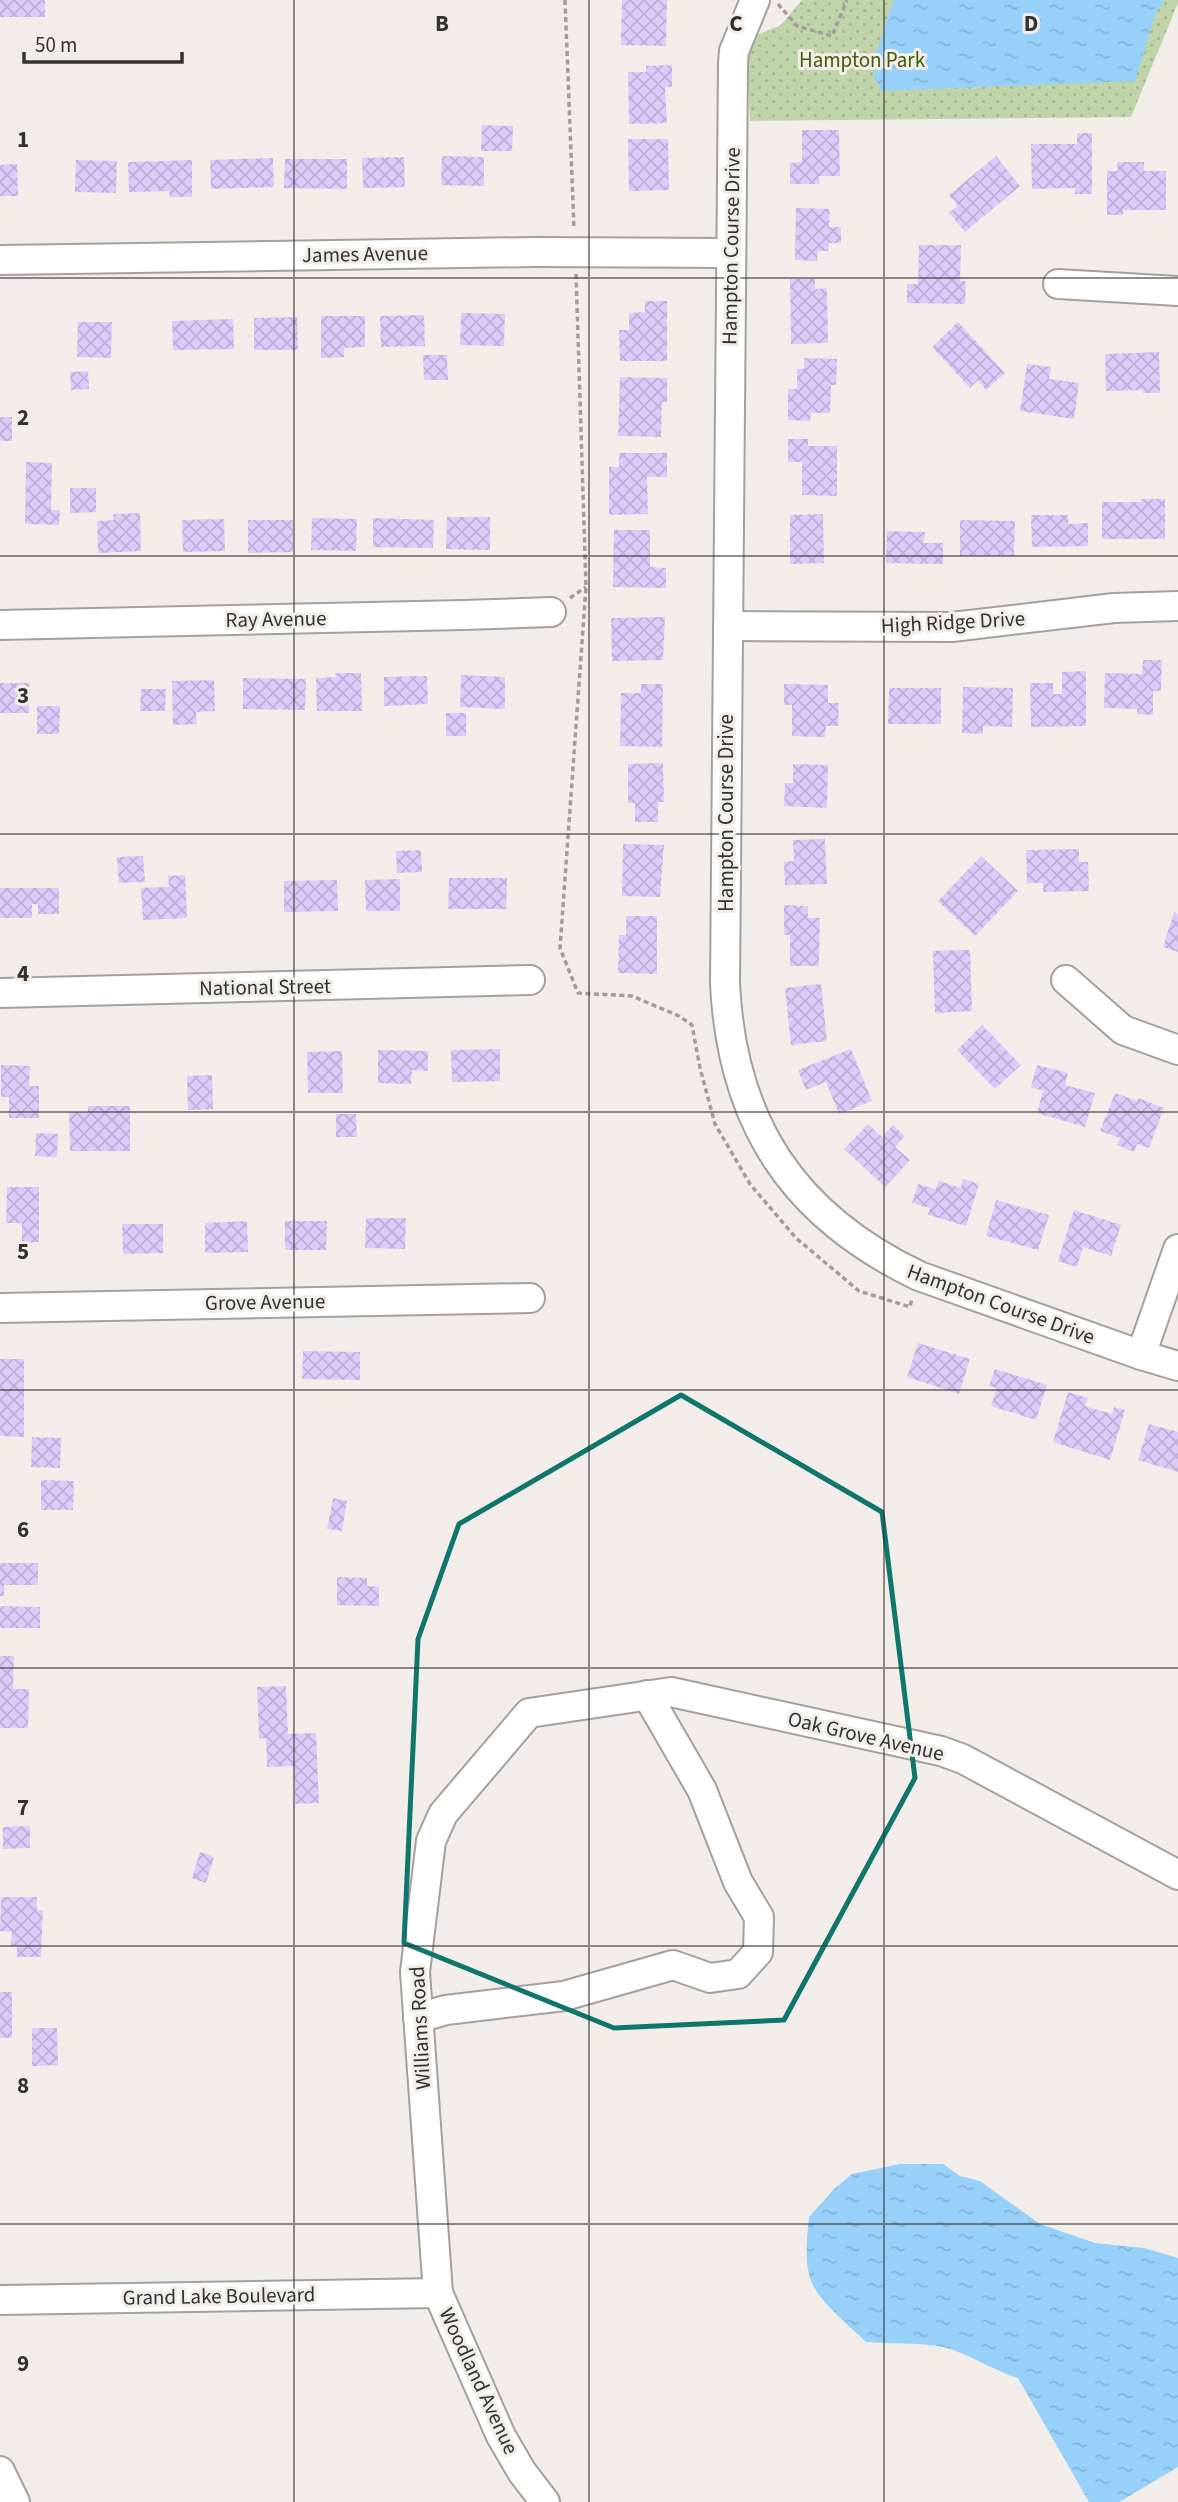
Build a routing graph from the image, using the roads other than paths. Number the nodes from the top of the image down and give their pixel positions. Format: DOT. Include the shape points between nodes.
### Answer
graph roads {
  1 [pos="755,0"];
  2 [pos="731,253"];
  3 [pos="0,260"];
  4 [pos="1058,284"];
  5 [pos="1178,291"];
  6 [pos="1178,606"];
  7 [pos="551,612"];
  8 [pos="0,625"];
  9 [pos="728,626"];
  10 [pos="1066,979"];
  11 [pos="530,980"];
  12 [pos="0,993"];
  13 [pos="1178,1050"];
  14 [pos="1178,1249"];
  15 [pos="530,1298"];
  16 [pos="0,1308"];
  17 [pos="1141,1355"];
  18 [pos="1178,1366"];
  19 [pos="647,1695"];
  20 [pos="529,1713"];
  21 [pos="1178,1875"];
  22 [pos="418,2018"];
  23 [pos="438,2293"];
  24 [pos="0,2300"];
  25 [pos="0,2471"];
  26 [pos="15,2502"];
  27 [pos="545,2502"];
  1 -- 2 [label="street, Hampton Course Drive" via="734,51"];
  2 -- 3 [label="street, James Avenue"];
  2 -- 9 [label="street, Hampton Course Drive"];
  4 -- 5 [label="street"];
  6 -- 9 [label="street, High Ridge Drive" via="1114,608 952,627"];
  7 -- 8 [label="street, Ray Avenue"];
  9 -- 17 [label="street, Hampton Course Drive" via="727,1024 742,1088 762,1133 821,1213 892,1264"];
  10 -- 13 [label="street" via="1123,1030"];
  11 -- 12 [label="street, National Street"];
  14 -- 17 [label="street"];
  15 -- 16 [label="street, Grove Avenue"];
  17 -- 18 [label="street, Hampton Course Drive"];
  19 -- 20 [label="street, Oak Grove Avenue"];
  19 -- 21 [label="street, Oak Grove Avenue" via="671,1692 941,1751"];
  19 -- 22 [label="street" via="702,1790 738,1882 759,1917 758,1952 738,1974 710,1978 673,1965 564,1996 446,2010"];
  20 -- 22 [label="street, Williams Road" via="443,1814 431,1841 415,1972"];
  22 -- 23 [label="street, Williams Road"];
  23 -- 24 [label="street, Grand Lake Boulevard"];
  23 -- 27 [label="street, Woodland Avenue" via="501,2436"];
  25 -- 26 [label="street"];
}
